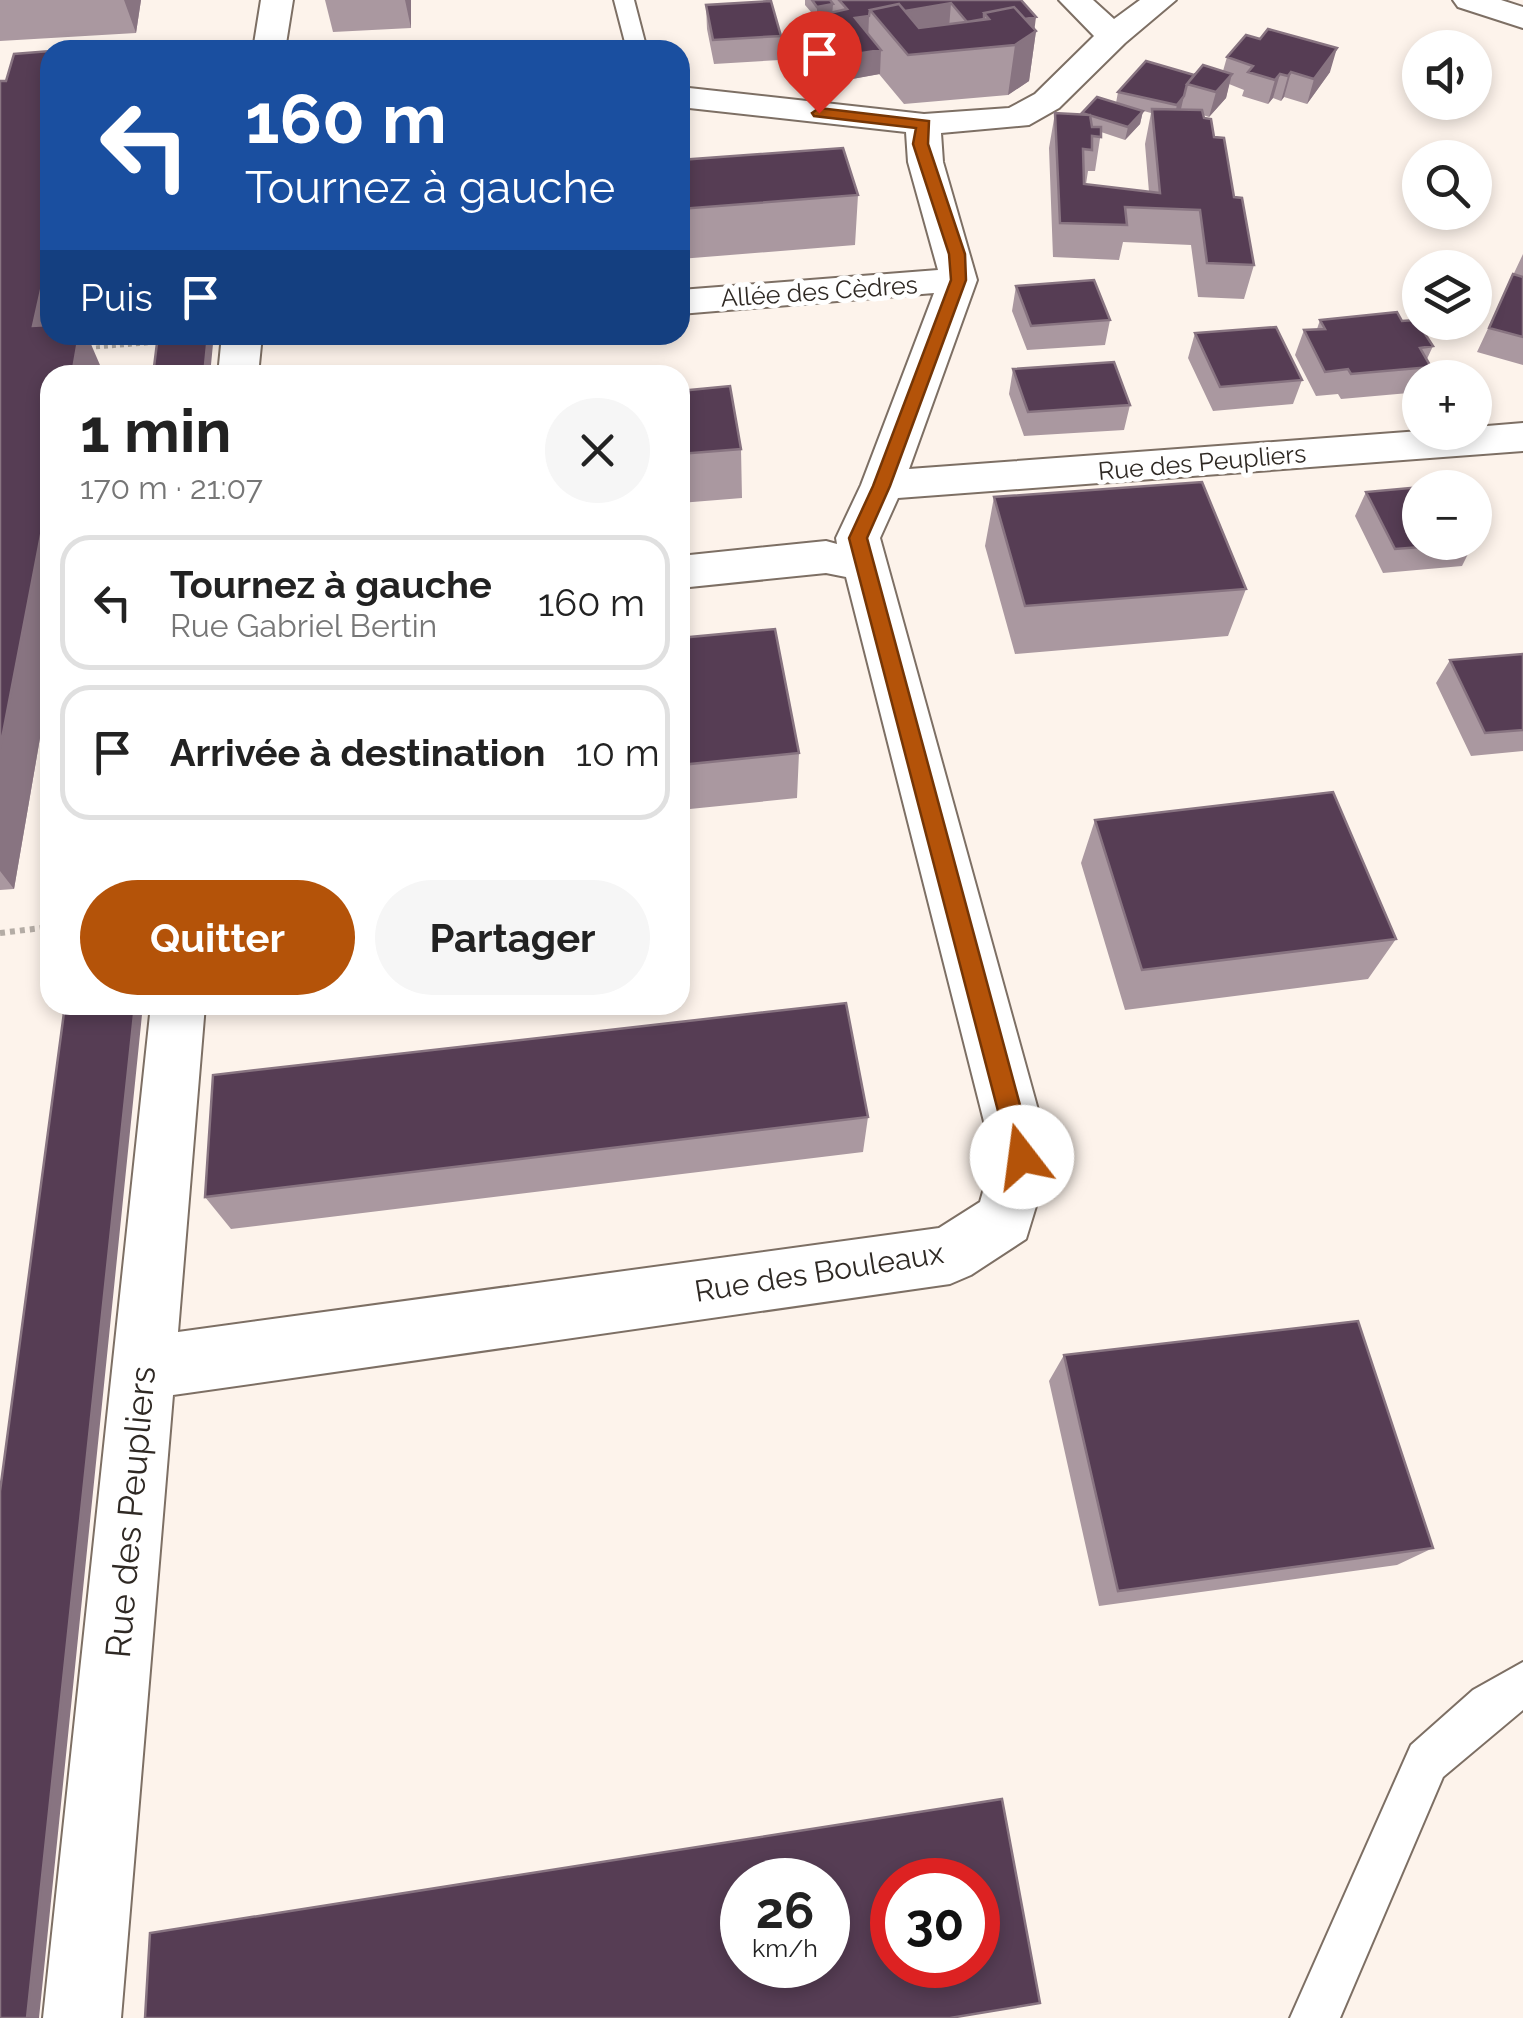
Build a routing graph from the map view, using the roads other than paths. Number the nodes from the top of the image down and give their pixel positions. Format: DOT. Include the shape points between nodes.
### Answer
graph roads {
  1 [pos="276,0"];
  2 [pos="624,0"];
  3 [pos="1075,0"];
  4 [pos="1160,0"];
  5 [pos="1469,0"];
  6 [pos="1523,18"];
  7 [pos="1113,36"];
  8 [pos="270,40"];
  9 [pos="634,40"];
  10 [pos="690,98"];
  11 [pos="924,124"];
  12 [pos="958,280"];
  13 [pos="690,301"];
  14 [pos="1523,436"];
  15 [pos="882,486"];
  16 [pos="865,565"];
  17 [pos="690,571"];
  18 [pos="177,1015"];
  19 [pos="144,1368"];
  20 [pos="1523,1684"];
  21 [pos="82,2018"];
  22 [pos="1314,2018"];
  1 -- 8 [label="street"];
  2 -- 9 [label="lane"];
  3 -- 7 [label="street"];
  4 -- 7 [label="street"];
  5 -- 6 [label="street"];
  7 -- 11 [label="street" via="1047,100 1017,118"];
  10 -- 11 [label="street"];
  11 -- 12 [label="street" via="920,144 957,254"];
  12 -- 13 [label="street, Allée des Cèdres"];
  12 -- 15 [label="street, Rue des Bouleaux"];
  14 -- 15 [label="street, Rue des Peupliers"];
  15 -- 16 [label="street, Rue des Bouleaux" via="858,538"];
  16 -- 17 [label="street" via="826,557"];
  16 -- 19 [label="street, Rue des Bouleaux" via="1022,1157 1006,1219 950,1255"];
  18 -- 19 [label="street, Rue des Peupliers"];
  19 -- 21 [label="street, Rue des Peupliers"];
  20 -- 22 [label="lane" via="1428,1761"];
}
